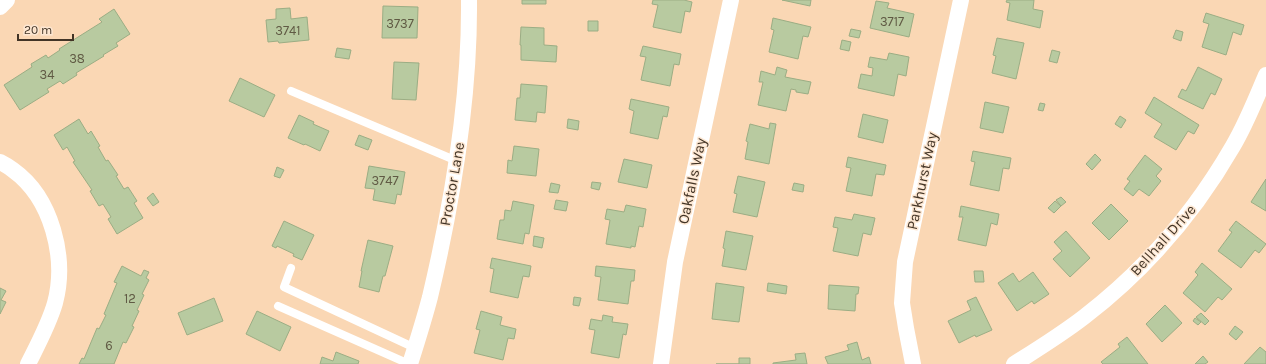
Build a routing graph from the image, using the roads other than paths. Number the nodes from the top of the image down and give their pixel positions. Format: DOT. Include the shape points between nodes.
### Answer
graph roads {
  1 [pos="7,0"];
  2 [pos="469,0"];
  3 [pos="731,0"];
  4 [pos="961,0"];
  5 [pos="0,7"];
  6 [pos="1266,75"];
  7 [pos="291,91"];
  8 [pos="457,161"];
  9 [pos="0,162"];
  10 [pos="291,268"];
  11 [pos="278,306"];
  12 [pos="415,348"];
  13 [pos="28,364"];
  14 [pos="409,364"];
  15 [pos="661,364"];
  16 [pos="913,364"];
  17 [pos="1014,364"];
  1 -- 5 [label="street"];
  2 -- 8 [label="street, Proctor Lane" via="465,89"];
  3 -- 15 [label="street, Oakfalls Way" via="677,255"];
  4 -- 16 [label="street, Parkhurst Way" via="905,262 902,304"];
  6 -- 17 [label="street, Bellhall Drive" via="1246,122 1221,167 1188,214 1155,253 1085,317"];
  7 -- 8 [label="lane"];
  8 -- 12 [label="street, Proctor Lane" via="431,291"];
  9 -- 13 [label="street" via="18,174 40,200 54,232 57,251 59,267 55,302"];
  10 -- 12 [label="lane" via="284,287"];
  11 -- 14 [label="lane"];
  12 -- 14 [label="street, Proctor Lane"];
}
